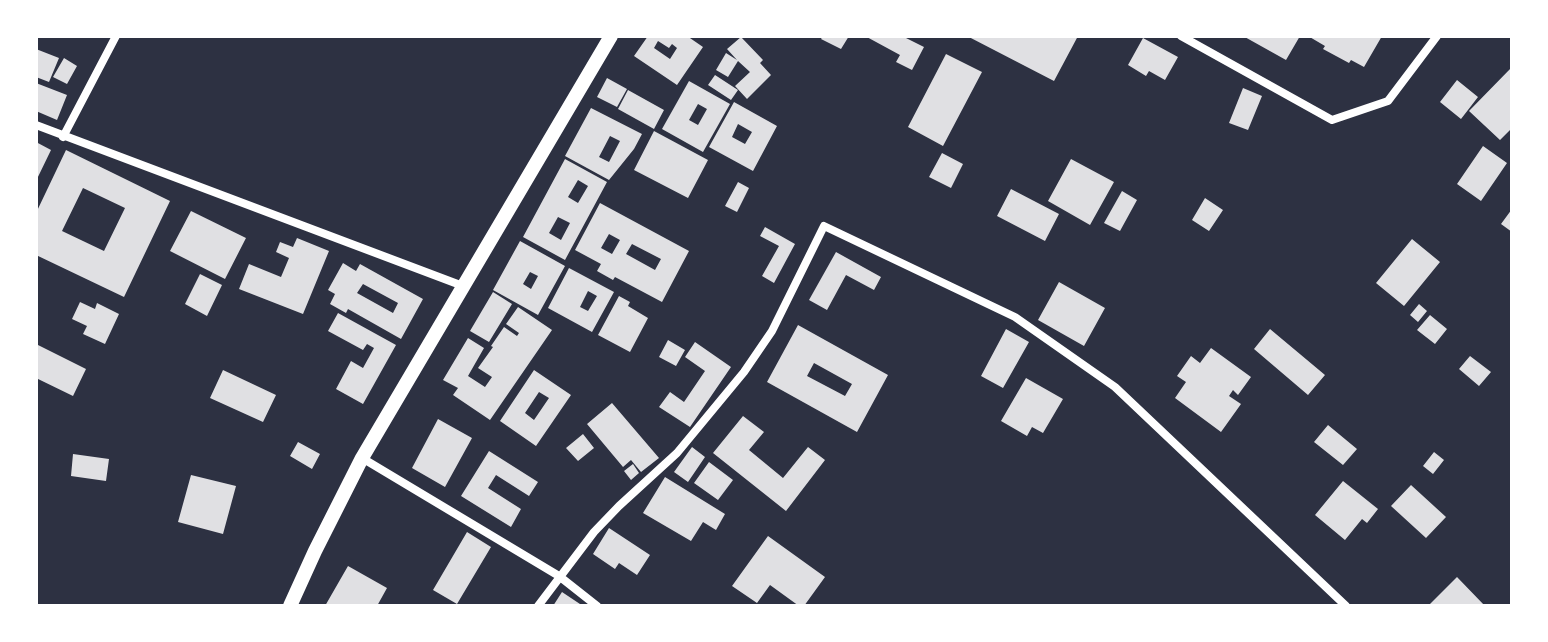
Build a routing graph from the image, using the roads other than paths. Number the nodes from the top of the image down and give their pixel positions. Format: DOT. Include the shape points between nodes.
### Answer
graph roads {
  1 [pos="116,36"];
  2 [pos="611,36"];
  3 [pos="1181,36"];
  4 [pos="1437,36"];
  5 [pos="36,125"];
  6 [pos="63,137"];
  7 [pos="463,286"];
  8 [pos="362,458"];
  9 [pos="559,576"];
  10 [pos="290,606"];
  11 [pos="538,606"];
  12 [pos="597,606"];
  13 [pos="1346,606"];
  1 -- 6 [label="street"];
  2 -- 7 [label="street"];
  3 -- 4 [label="street" via="1332,120 1388,101"];
  5 -- 6 [label="street"];
  6 -- 7 [label="street"];
  7 -- 8 [label="street"];
  8 -- 9 [label="street"];
  8 -- 10 [label="street"];
  9 -- 11 [label="street"];
  9 -- 12 [label="street"];
  9 -- 13 [label="street" via="594,532 677,453 744,372 772,331 824,226 1015,317 1115,387"];
}
